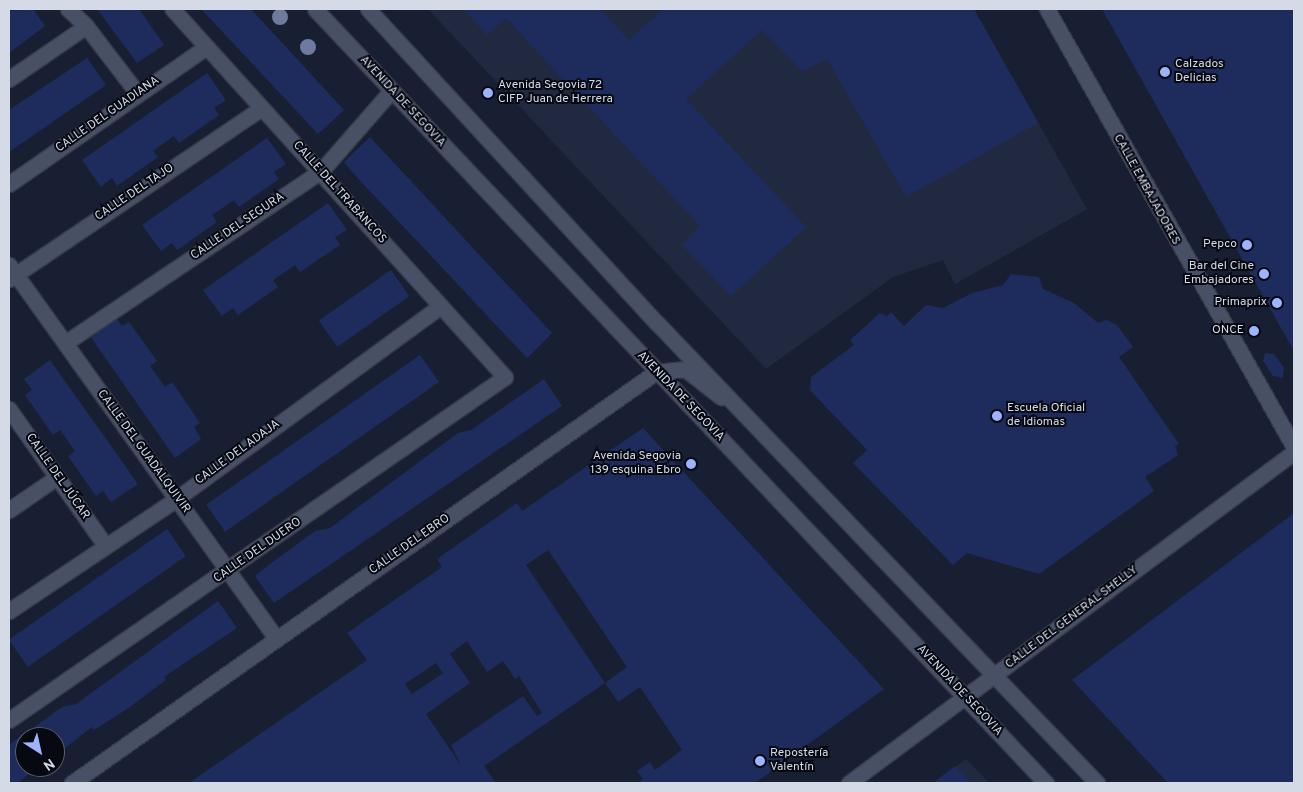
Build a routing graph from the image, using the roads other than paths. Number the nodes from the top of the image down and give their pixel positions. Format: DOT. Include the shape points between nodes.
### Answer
graph roads {
  1 [pos="68,9"];
  2 [pos="172,9"];
  3 [pos="316,9"];
  4 [pos="368,9"];
  5 [pos="1047,9"];
  6 [pos="86,26"];
  7 [pos="206,46"];
  8 [pos="9,79"];
  9 [pos="391,90"];
  10 [pos="138,94"];
  11 [pos="262,108"];
  12 [pos="321,171"];
  13 [pos="9,184"];
  14 [pos="11,273"];
  15 [pos="439,307"];
  16 [pos="65,343"];
  17 [pos="656,372"];
  18 [pos="505,377"];
  19 [pos="9,409"];
  20 [pos="752,419"];
  21 [pos="1294,447"];
  22 [pos="1294,452"];
  23 [pos="57,477"];
  24 [pos="176,498"];
  25 [pos="9,510"];
  26 [pos="106,545"];
  27 [pos="229,572"];
  28 [pos="9,611"];
  29 [pos="277,639"];
  30 [pos="997,675"];
  31 [pos="966,699"];
  32 [pos="9,720"];
  33 [pos="72,783"];
  34 [pos="849,783"];
  35 [pos="1046,783"];
  36 [pos="1098,783"];
  1 -- 6 [label="street"];
  2 -- 7 [label="street, CALLE DEL TRABANCOS"];
  3 -- 9 [label="street, AVENIDA DE SEGOVIA"];
  4 -- 20 [label="street"];
  5 -- 21 [label="street, CALLE EMBAJADORES"];
  6 -- 8 [label="street"];
  6 -- 10 [label="street"];
  7 -- 10 [label="street, CALLE DEL GUADIANA"];
  7 -- 11 [label="street, CALLE DEL TRABANCOS"];
  9 -- 12 [label="street, CALLE DEL SEGURA"];
  9 -- 17 [label="street, AVENIDA DE SEGOVIA"];
  10 -- 13 [label="street, CALLE DEL GUADIANA"];
  11 -- 12 [label="street, CALLE DEL TRABANCOS"];
  11 -- 14 [label="street, CALLE DEL TAJO"];
  12 -- 15 [label="street, CALLE DEL TRABANCOS"];
  12 -- 16 [label="street, CALLE DEL SEGURA"];
  14 -- 16 [label="street, CALLE DEL GUADALQUIVIR"];
  15 -- 18 [label="street, CALLE DEL TRABANCOS"];
  15 -- 24 [label="street, CALLE DEL ADAJA"];
  16 -- 24 [label="street, CALLE DEL GUADALQUIVIR"];
  17 -- 20 [label="street, CALLE DEL EBRO" via="685,369"];
  17 -- 29 [label="street, CALLE DEL EBRO"];
  17 -- 31 [label="street, AVENIDA DE SEGOVIA"];
  18 -- 27 [label="street, CALLE DEL DUERO"];
  19 -- 23 [label="street, CALLE DEL JÚCAR"];
  20 -- 30 [label="street"];
  22 -- 30 [label="street, CALLE DEL GENERAL SHELLY"];
  23 -- 25 [label="street"];
  23 -- 26 [label="street, CALLE DEL JÚCAR"];
  24 -- 26 [label="street, CALLE DEL ADAJA"];
  24 -- 27 [label="street, CALLE DEL GUADALQUIVIR"];
  26 -- 28 [label="street, CALLE DEL ADAJA"];
  27 -- 29 [label="street, CALLE DEL GUADALQUIVIR"];
  27 -- 32 [label="street, CALLE DEL DUERO"];
  29 -- 33 [label="street, CALLE DEL EBRO"];
  30 -- 31 [label="street, CALLE DEL GENERAL SHELLY"];
  30 -- 36 [label="street"];
  31 -- 34 [label="street, CALLE DEL GENERAL SHELLY"];
  31 -- 35 [label="street, AVENIDA DE SEGOVIA"];
}
